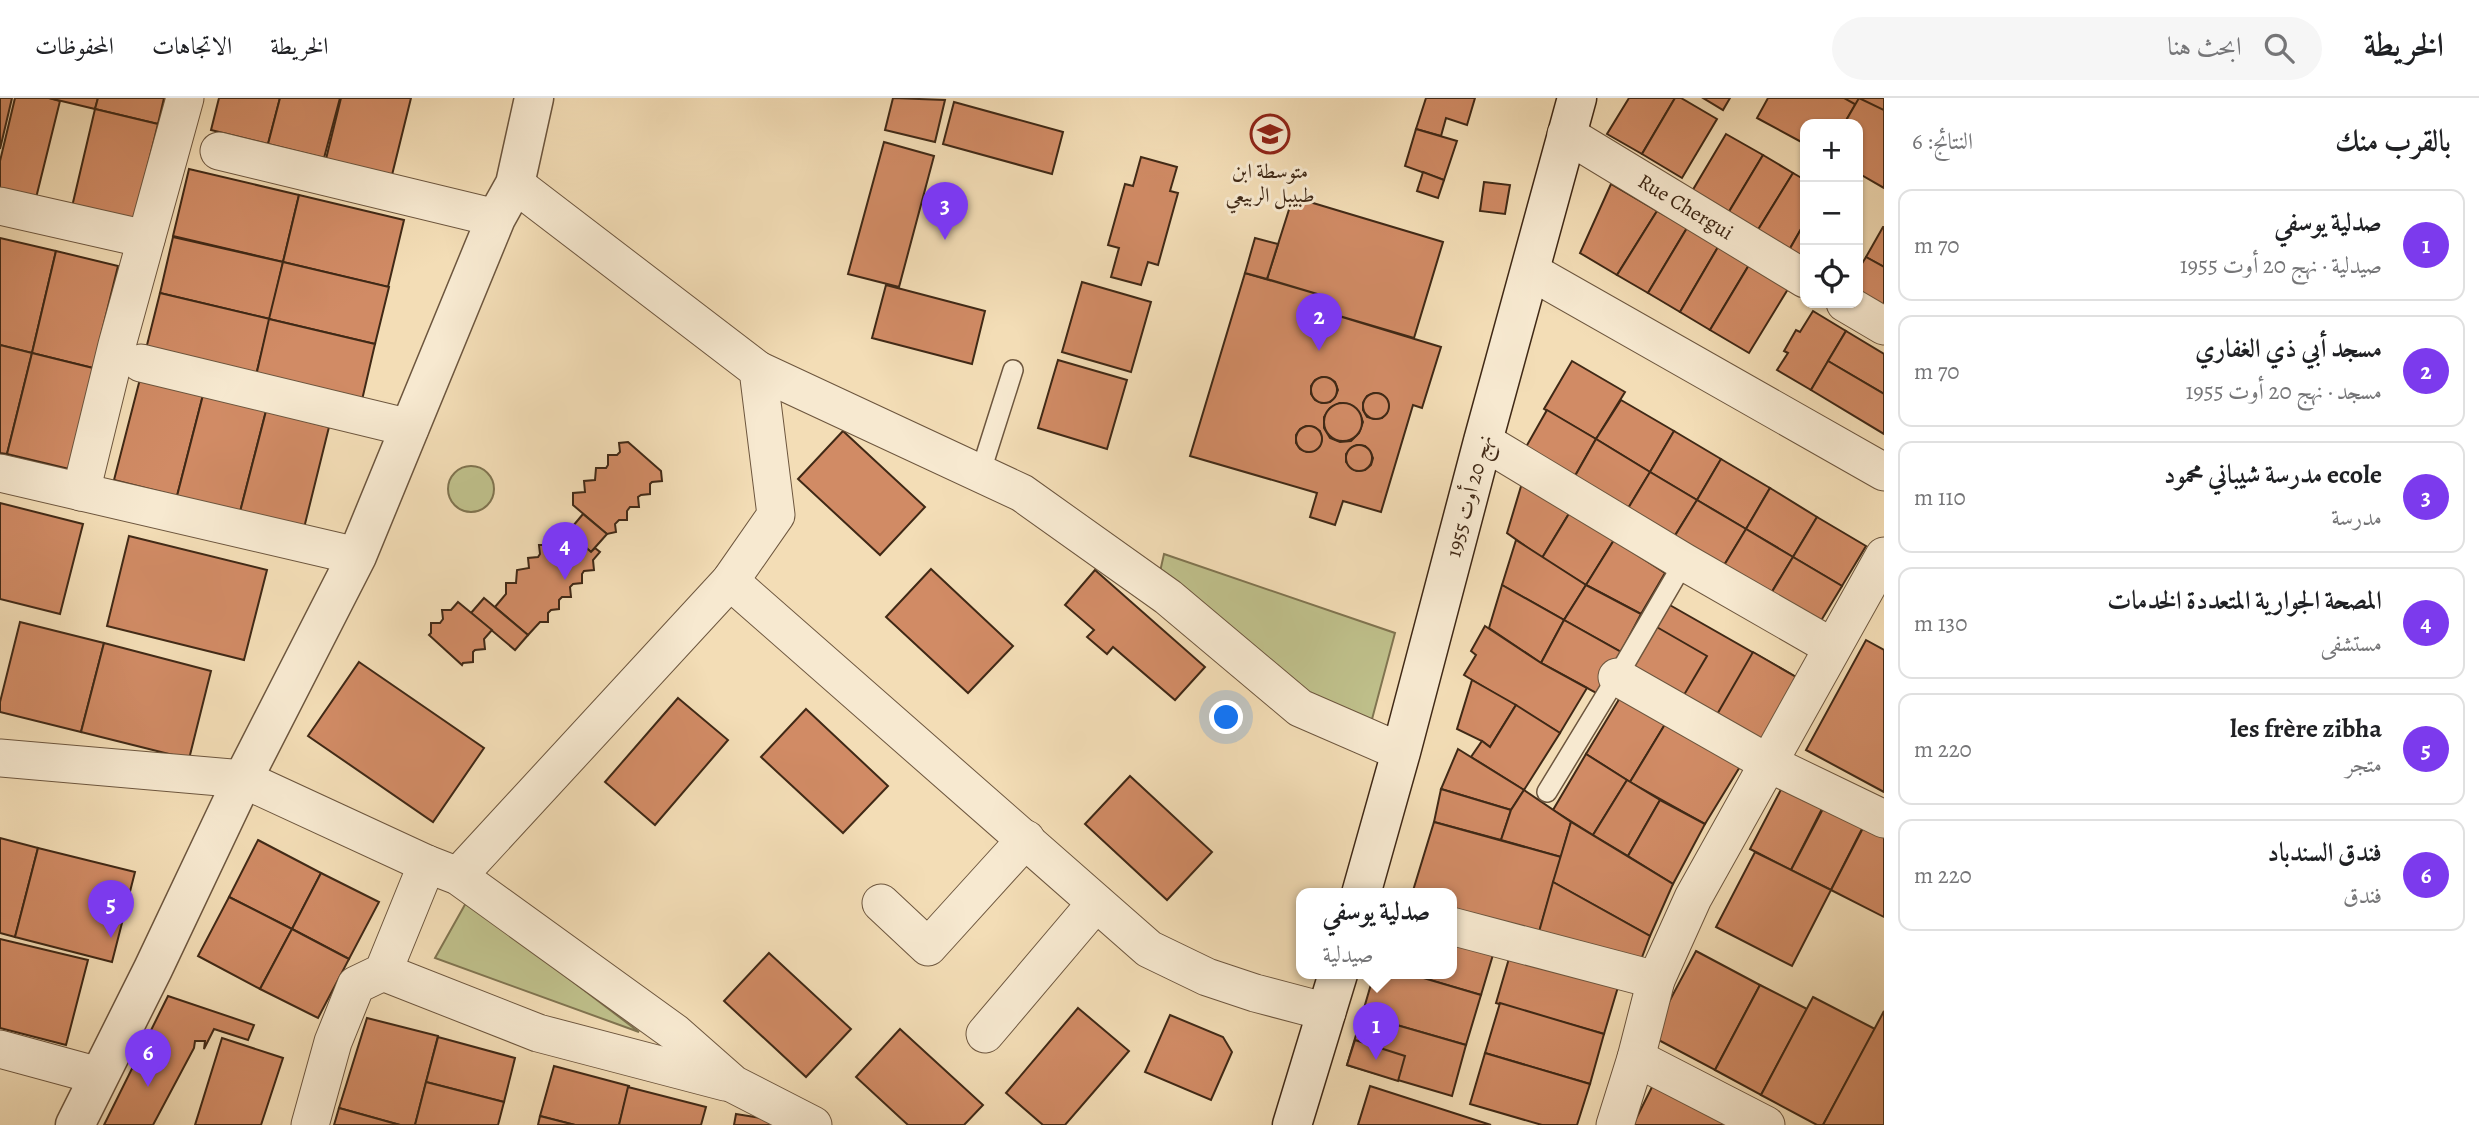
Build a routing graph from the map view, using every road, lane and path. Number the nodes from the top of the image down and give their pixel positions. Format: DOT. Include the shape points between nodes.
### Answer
graph roads {
  1 [pos="185,98"];
  2 [pos="534,98"];
  3 [pos="1577,98"];
  4 [pos="1566,134"];
  5 [pos="219,151"];
  6 [pos="515,184"];
  7 [pos="0,206"];
  8 [pos="496,218"];
  9 [pos="146,239"];
  10 [pos="1530,271"];
  11 [pos="1800,276"];
  12 [pos="1853,308"];
  13 [pos="1884,326"];
  14 [pos="141,363"];
  15 [pos="758,370"];
  16 [pos="1013,370"];
  17 [pos="410,428"];
  18 [pos="1483,441"];
  19 [pos="1884,472"];
  20 [pos="0,473"];
  21 [pos="980,474"];
  22 [pos="81,492"];
  23 [pos="357,556"];
  24 [pos="1884,556"];
  25 [pos="1684,562"];
  26 [pos="730,581"];
  27 [pos="1832,647"];
  28 [pos="1618,677"];
  29 [pos="1401,752"];
  30 [pos="0,758"];
  31 [pos="1768,763"];
  32 [pos="243,779"];
  33 [pos="1546,792"];
  34 [pos="1884,820"];
  35 [pos="1026,839"];
  36 [pos="443,870"];
  37 [pos="1363,888"];
  38 [pos="1096,903"];
  39 [pos="881,904"];
  40 [pos="1457,928"];
  41 [pos="383,972"];
  42 [pos="1337,979"];
  43 [pos="1656,980"];
  44 [pos="1327,1012"];
  45 [pos="985,1034"];
  46 [pos="0,1049"];
  47 [pos="1636,1058"];
  48 [pos="99,1076"];
  49 [pos="733,1084"];
  50 [pos="75,1125"];
  51 [pos="310,1125"];
  52 [pos="813,1125"];
  53 [pos="1292,1125"];
  54 [pos="1615,1125"];
  55 [pos="1766,1125"];
  1 -- 9 [label="street"];
  2 -- 6 [label="street"];
  3 -- 4 [label="street, نهج 20 أوت 1955"];
  4 -- 10 [label="street, نهج 20 أوت 1955"];
  4 -- 11 [label="street, Rue Chergui"];
  5 -- 8 [label="street"];
  6 -- 8 [label="street"];
  6 -- 15 [label="street"];
  7 -- 9 [label="street"];
  8 -- 17 [label="street"];
  9 -- 22 [label="street"];
  10 -- 18 [label="street, نهج 20 أوت 1955"];
  10 -- 19 [label="street"];
  12 -- 13 [label="street"];
  14 -- 17 [label="street"];
  15 -- 21 [label="street"];
  15 -- 26 [label="street" via="776,515"];
  16 -- 21 [label="lane"];
  17 -- 23 [label="street"];
  18 -- 25 [label="street"];
  18 -- 29 [label="street, نهج 20 أوت 1955"];
  20 -- 22 [label="street"];
  21 -- 29 [label="street" via="1022,494 1168,597 1300,708"];
  22 -- 23 [label="street"];
  23 -- 32 [label="street"];
  24 -- 27 [label="street"];
  25 -- 27 [label="street"];
  25 -- 28 [label="lane"];
  26 -- 35 [label="street"];
  26 -- 36 [label="street"];
  27 -- 31 [label="street"];
  28 -- 31 [label="street"];
  28 -- 33 [label="lane"];
  29 -- 37 [label="street, نهج 20 أوت 1955"];
  30 -- 32 [label="street"];
  31 -- 34 [label="street"];
  31 -- 43 [label="street" via="1693,898"];
  32 -- 36 [label="street"];
  32 -- 48 [label="street"];
  35 -- 38 [label="street"];
  35 -- 39 [label="street" via="928,947"];
  36 -- 41 [label="street"];
  36 -- 49 [label="street" via="674,1032"];
  38 -- 44 [label="street" via="1149,949 1195,971"];
  38 -- 45 [label="street"];
  40 -- 43 [label="street"];
  41 -- 49 [label="street" via="538,1033"];
  41 -- 51 [label="street" via="356,985 333,1042"];
  42 -- 44 [label="street"];
  43 -- 47 [label="street"];
  44 -- 53 [label="street"];
  46 -- 48 [label="street"];
  47 -- 54 [label="street"];
  47 -- 55 [label="street"];
  48 -- 50 [label="street"];
  49 -- 52 [label="street"];
}
